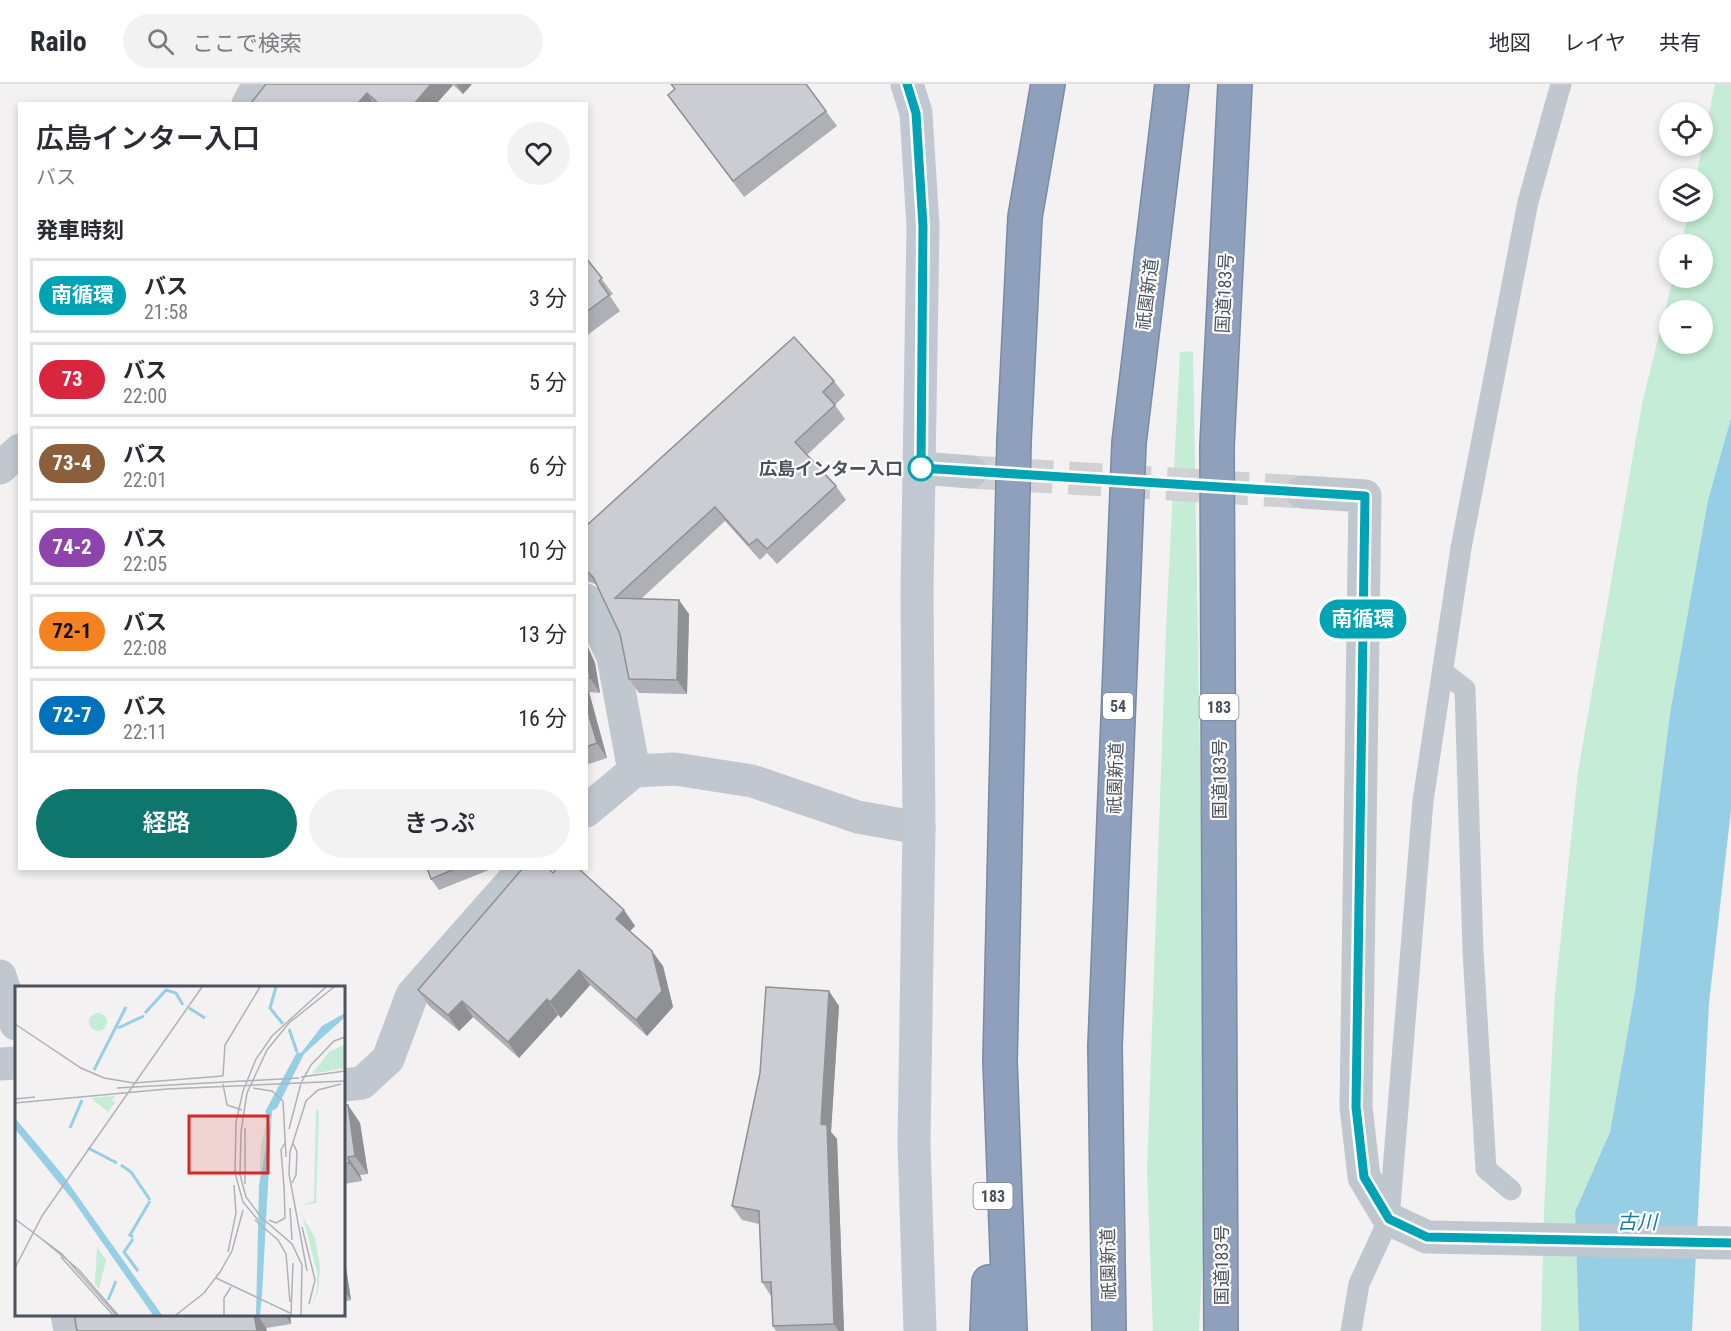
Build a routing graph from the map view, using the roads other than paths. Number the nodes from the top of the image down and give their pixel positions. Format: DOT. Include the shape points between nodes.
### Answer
graph roads {
  1 [pos="259,84"];
  2 [pos="907,84"];
  3 [pos="1048,84"];
  4 [pos="1172,84"];
  5 [pos="1235,84"];
  6 [pos="1561,84"];
  7 [pos="249,102"];
  8 [pos="18,452"];
  9 [pos="0,468"];
  10 [pos="921,468"];
  11 [pos="971,472"];
  12 [pos="1302,492"];
  13 [pos="588,604"];
  14 [pos="1443,672"];
  15 [pos="634,771"];
  16 [pos="588,809"];
  17 [pos="919,828"];
  18 [pos="522,870"];
  19 [pos="0,976"];
  20 [pos="15,1021"];
  21 [pos="1000,1061"];
  22 [pos="15,1063"];
  23 [pos="0,1064"];
  24 [pos="345,1085"];
  25 [pos="1510,1190"];
  26 [pos="1389,1219"];
  27 [pos="1731,1243"];
  28 [pos="67,1316"];
  29 [pos="69,1331"];
  30 [pos="920,1331"];
  31 [pos="987,1331"];
  32 [pos="1010,1331"];
  33 [pos="1109,1331"];
  34 [pos="1221,1331"];
  35 [pos="1351,1331"];
  1 -- 7 [label="street"];
  2 -- 10 [label="street" via="916,113 923,226"];
  3 -- 21 [label="highway" via="1025,217 1018,347"];
  4 -- 33 [label="highway, 祇園新道 / 54" via="1129,444 1105,1046"];
  5 -- 34 [label="highway, 国道183号 / 183" via="1217,446"];
  6 -- 14 [label="lane" via="1528,202 1461,548"];
  8 -- 9 [label="street"];
  10 -- 11 [label="street"];
  10 -- 17 [label="street" via="917,593"];
  12 -- 26 [label="street" via="1365,496 1356,1107 1364,1177"];
  13 -- 15 [label="street" via="613,657"];
  14 -- 25 [label="lane" via="1465,689 1473,951 1486,1169"];
  14 -- 26 [label="lane" via="1423,801"];
  15 -- 16 [label="street"];
  15 -- 17 [label="street" via="675,769 752,782 858,817"];
  17 -- 30 [label="street" via="914,1143"];
  18 -- 24 [label="street" via="412,995 388,1059 362,1083"];
  19 -- 20 [label="street"];
  21 -- 31 [label="highway, 183"];
  21 -- 32 [label="highway"];
  22 -- 23 [label="street"];
  26 -- 27 [label="street" via="1427,1237"];
  26 -- 35 [label="lane" via="1359,1284"];
  28 -- 29 [label="street"];
}
